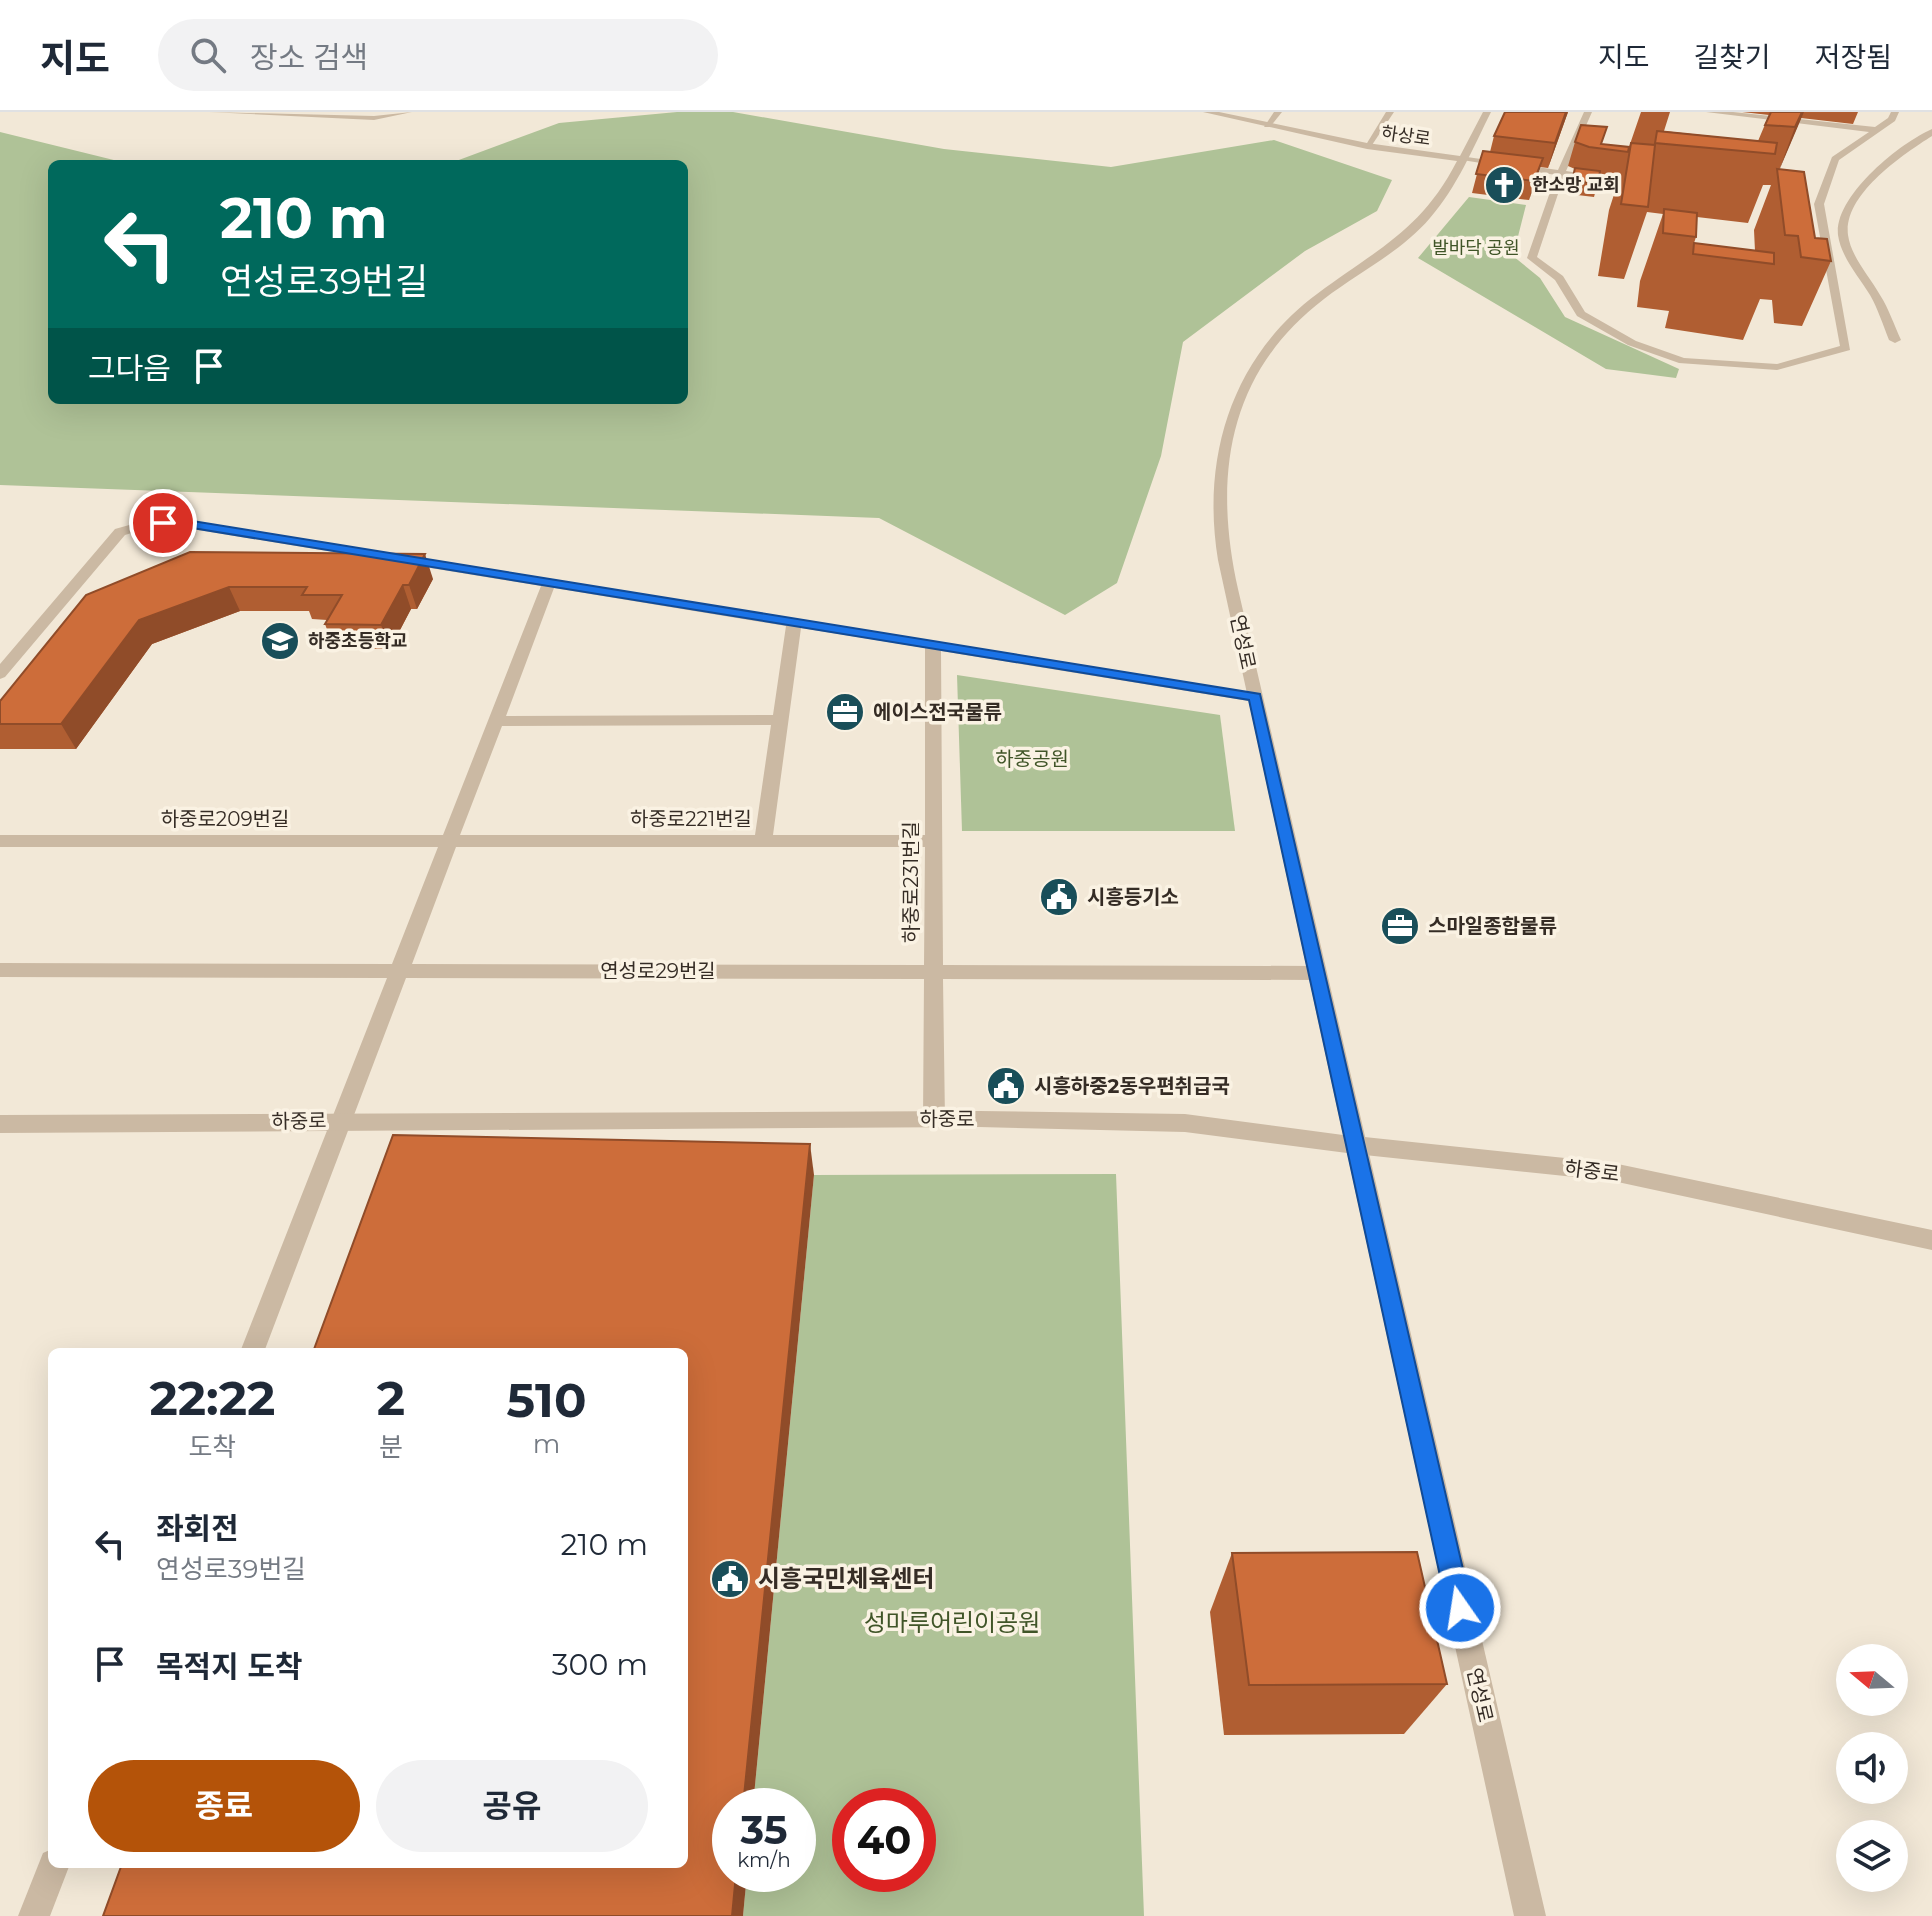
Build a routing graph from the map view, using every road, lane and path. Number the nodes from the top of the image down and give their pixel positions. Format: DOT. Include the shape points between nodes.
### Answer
graph roads {
  1 [pos="213,112"];
  2 [pos="408,112"];
  3 [pos="1207,112"];
  4 [pos="1278,112"];
  5 [pos="1390,112"];
  6 [pos="1487,112"];
  7 [pos="1588,112"];
  8 [pos="1710,112"];
  9 [pos="1895,112"];
  10 [pos="1267,125"];
  11 [pos="1877,130"];
  12 [pos="1932,132"];
  13 [pos="1367,146"];
  14 [pos="1460,159"];
  15 [pos="1560,175"];
  16 [pos="1651,185"];
  17 [pos="1804,203"];
  18 [pos="1819,204"];
  19 [pos="1895,340"];
  20 [pos="549,583"];
  21 [pos="794,622"];
  22 [pos="933,645"];
  23 [pos="0,674"];
  24 [pos="1255,697"];
  25 [pos="781,720"];
  26 [pos="496,721"];
  27 [pos="0,841"];
  28 [pos="449,841"];
  29 [pos="763,841"];
  30 [pos="933,841"];
  31 [pos="0,970"];
  32 [pos="399,971"];
  33 [pos="933,972"];
  34 [pos="1317,973"];
  35 [pos="341,1120"];
  36 [pos="934,1120"];
  37 [pos="0,1124"];
  38 [pos="1355,1145"];
  39 [pos="1932,1240"];
  40 [pos="254,1348"];
  41 [pos="52,1868"];
  42 [pos="34,1916"];
  43 [pos="1530,1916"];
  1 -- 2 [label="street" via="374,118"];
  3 -- 10 [label="street, 하상로"];
  4 -- 10 [label="street"];
  5 -- 13 [label="street"];
  6 -- 14 [label="street, 연성로"];
  7 -- 15 [label="street"];
  8 -- 11 [label="street"];
  9 -- 11 [label="street"];
  10 -- 13 [label="street, 하상로"];
  11 -- 18 [label="street" via="1835,159"];
  12 -- 19 [label="street" via="1857,195 1843,233"];
  13 -- 14 [label="street, 하상로"];
  14 -- 15 [label="street, 하상로"];
  14 -- 24 [label="street, 연성로" via="1426,217 1305,309 1246,379 1228,423 1219,514"];
  15 -- 16 [label="street, 하상로"];
  15 -- 18 [label="street" via="1532,258 1559,278 1581,314 1632,343 1683,361 1777,367 1846,348"];
  17 -- 18 [label="street"];
  20 -- 21 [label="street"];
  20 -- 23 [label="street" via="180,523 147,524 120,532"];
  20 -- 26 [label="street"];
  21 -- 22 [label="street"];
  21 -- 25 [label="street"];
  22 -- 24 [label="street"];
  22 -- 30 [label="street, 하중로231번길"];
  24 -- 34 [label="street, 연성로"];
  25 -- 26 [label="street"];
  25 -- 29 [label="street"];
  26 -- 28 [label="street"];
  27 -- 28 [label="street, 하중로209번길"];
  28 -- 29 [label="street, 하중로221번길"];
  28 -- 32 [label="street"];
  29 -- 30 [label="street, 하중로221번길"];
  30 -- 33 [label="street, 하중로231번길"];
  31 -- 32 [label="street, 연성로29번길"];
  32 -- 33 [label="street, 연성로29번길"];
  32 -- 35 [label="street"];
  33 -- 34 [label="street, 연성로29번길"];
  33 -- 36 [label="street, 하중로231번길"];
  34 -- 38 [label="street, 연성로"];
  35 -- 36 [label="street, 하중로"];
  35 -- 37 [label="street, 하중로"];
  35 -- 40 [label="street"];
  36 -- 38 [label="street, 하중로" via="1185,1123"];
  38 -- 39 [label="street, 하중로" via="1613,1172"];
  38 -- 43 [label="street, 연성로"];
  41 -- 42 [label="street"];
}
